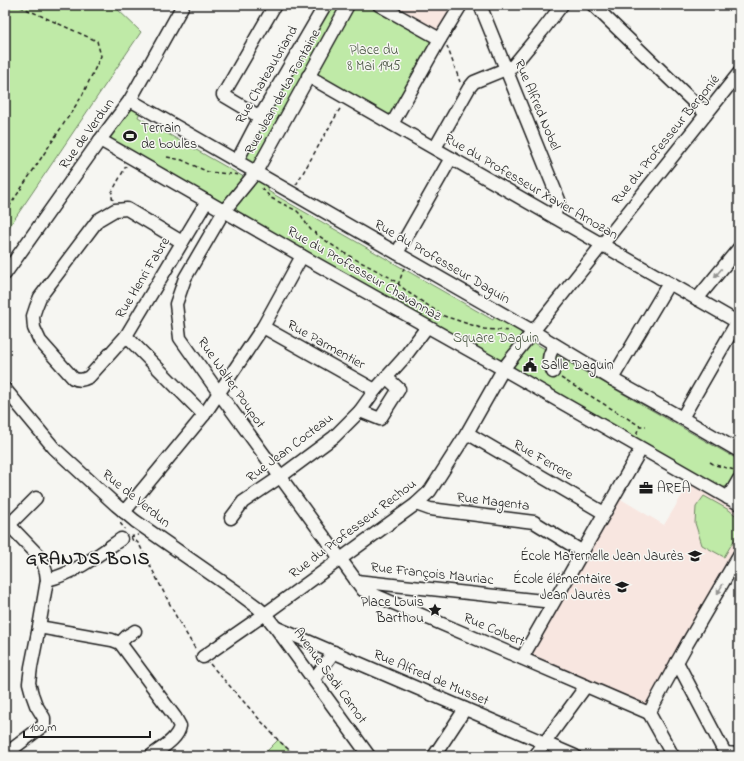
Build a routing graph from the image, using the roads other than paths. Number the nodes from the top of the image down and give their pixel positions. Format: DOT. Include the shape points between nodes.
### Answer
graph roads {
  1 [pos="183,5"];
  2 [pos="274,5"];
  3 [pos="324,5"];
  4 [pos="348,5"];
  5 [pos="380,5"];
  6 [pos="461,5"];
  7 [pos="480,5"];
  8 [pos="562,5"];
  9 [pos="593,5"];
  10 [pos="441,37"];
  11 [pos="505,69"];
  12 [pos="739,73"];
  13 [pos="308,76"];
  14 [pos="130,100"];
  15 [pos="706,114"];
  16 [pos="260,117"];
  17 [pos="392,124"];
  18 [pos="100,140"];
  19 [pos="435,148"];
  20 [pos="451,158"];
  21 [pos="236,161"];
  22 [pos="254,175"];
  23 [pos="207,201"];
  24 [pos="224,211"];
  25 [pos="554,217"];
  26 [pos="182,242"];
  27 [pos="602,244"];
  28 [pos="739,248"];
  29 [pos="302,256"];
  30 [pos="402,256"];
  31 [pos="5,274"];
  32 [pos="669,282"];
  33 [pos="696,299"];
  34 [pos="738,322"];
  35 [pos="262,327"];
  36 [pos="427,327"];
  37 [pos="530,329"];
  38 [pos="126,336"];
  39 [pos="555,345"];
  40 [pos="503,369"];
  41 [pos="553,372"];
  42 [pos="386,377"];
  43 [pos="612,379"];
  44 [pos="5,389"];
  45 [pos="375,390"];
  46 [pos="219,393"];
  47 [pos="360,411"];
  48 [pos="204,415"];
  49 [pos="682,418"];
  50 [pos="467,433"];
  51 [pos="638,447"];
  52 [pos="739,451"];
  53 [pos="738,475"];
  54 [pos="280,477"];
  55 [pos="36,498"];
  56 [pos="728,498"];
  57 [pos="416,504"];
  58 [pos="739,504"];
  59 [pos="124,512"];
  60 [pos="604,513"];
  61 [pos="231,518"];
  62 [pos="7,525"];
  63 [pos="121,539"];
  64 [pos="583,552"];
  65 [pos="739,556"];
  66 [pos="340,559"];
  67 [pos="47,580"];
  68 [pos="356,581"];
  69 [pos="554,602"];
  70 [pos="265,614"];
  71 [pos="39,626"];
  72 [pos="276,628"];
  73 [pos="135,632"];
  74 [pos="120,644"];
  75 [pos="334,652"];
  76 [pos="204,657"];
  77 [pos="522,658"];
  78 [pos="678,662"];
  79 [pos="314,679"];
  80 [pos="586,686"];
  81 [pos="465,709"];
  82 [pos="649,713"];
  83 [pos="544,742"];
  84 [pos="739,754"];
  85 [pos="13,756"];
  86 [pos="151,756"];
  87 [pos="369,756"];
  88 [pos="434,756"];
  89 [pos="534,756"];
  90 [pos="574,756"];
  91 [pos="673,756"];
  1 -- 14 [label="street, Rue de Verdun"];
  2 -- 16 [label="street" via="223,95"];
  3 -- 16 [label="street, Rue Chateaubriand"];
  4 -- 13 [label="street, Rue Jean de La Fontaine"];
  5 -- 10 [label="street"];
  6 -- 10 [label="street"];
  7 -- 11 [label="street, Rue Alfred Nobel"];
  8 -- 11 [label="street" via="513,66"];
  9 -- 15 [label="street"];
  10 -- 17 [label="street"];
  11 -- 19 [label="street" via="474,82"];
  11 -- 25 [label="street, Rue Alfred Nobel" via="559,200"];
  12 -- 15 [label="street, Rue du Professeur Bergonié"];
  13 -- 17 [label="street, Rue du Professeur Xavier Arnozan"];
  13 -- 22 [label="street, Rue Jean de La Fontaine"];
  14 -- 18 [label="street, Rue de Verdun"];
  14 -- 21 [label="street, Rue du Professeur Daguin"];
  15 -- 27 [label="street, Rue du Professeur Bergonié"];
  16 -- 21 [label="street, Rue Chateaubriand"];
  17 -- 19 [label="street, Rue du Professeur Xavier Arnozan"];
  18 -- 23 [label="street, Rue du Professeur Chavannaz"];
  18 -- 31 [label="street, Rue de Verdun"];
  19 -- 20 [label="street, Rue du Professeur Xavier Arnozan"];
  20 -- 25 [label="street, Rue du Professeur Xavier Arnozan"];
  20 -- 30 [label="street"];
  21 -- 22 [label="street, Rue du Professeur Daguin"];
  22 -- 24 [label="street, Rue Jean de La Fontaine"];
  22 -- 30 [label="street, Rue du Professeur Daguin" via="292,193"];
  23 -- 24 [label="street, Rue du Professeur Chavannaz"];
  23 -- 26 [label="street, Rue Henri Fabre"];
  24 -- 29 [label="street, Rue du Professeur Chavannaz"];
  24 -- 46 [label="street, Rue Walter Poupot" via="185,278 176,304 180,338"];
  25 -- 27 [label="street, Rue du Professeur Xavier Arnozan"];
  26 -- 38 [label="street, Rue Henri Fabre"];
  26 -- 38 [label="street" via="127,209 114,210 98,220 40,297 33,316 34,328 40,341 73,378 78,380 89,377"];
  27 -- 32 [label="street, Rue du Professeur Xavier Arnozan"];
  27 -- 37 [label="street, Rue du Professeur Rechou"];
  28 -- 33 [label="street, one-way"];
  29 -- 35 [label="street"];
  29 -- 36 [label="street, Rue du Professeur Chavannaz"];
  30 -- 37 [label="street, Rue du Professeur Daguin"];
  32 -- 33 [label="street, Rue du Professeur Xavier Arnozan"];
  32 -- 43 [label="street"];
  33 -- 34 [label="street, Rue du Professeur Xavier Arnozan"];
  34 -- 49 [label="street"];
  35 -- 45 [label="street, Rue Parmentier"];
  35 -- 46 [label="street"];
  36 -- 40 [label="street, Rue du Professeur Chavannaz"];
  36 -- 42 [label="street, Rue Jean Cocteau"];
  37 -- 39 [label="street, Rue du Professeur Daguin"];
  37 -- 40 [label="street, Rue du Professeur Rechou"];
  38 -- 48 [label="street, Rue Henri Fabre"];
  39 -- 41 [label="street" via="549,353"];
  39 -- 43 [label="street, Rue du Professeur Daguin"];
  40 -- 50 [label="street, Rue du Professeur Rechou"];
  40 -- 51 [label="street, Rue du Professeur Chavannaz"];
  42 -- 45 [label="street, Rue Jean Cocteau"];
  42 -- 47 [label="street" via="399,389 380,419"];
  43 -- 49 [label="street, Rue du Professeur Daguin"];
  44 -- 59 [label="street, Rue de Verdun" via="54,448"];
  45 -- 47 [label="street, Rue Jean Cocteau"];
  46 -- 48 [label="street"];
  46 -- 54 [label="street, Rue Walter Poupot"];
  47 -- 54 [label="street, Rue Jean Cocteau" via="334,437"];
  48 -- 59 [label="street"];
  49 -- 52 [label="street, Rue du Professeur Daguin"];
  50 -- 57 [label="street, Rue du Professeur Rechou" via="430,491"];
  50 -- 60 [label="street, Rue Ferrere"];
  51 -- 56 [label="street, Rue du Professeur Chavannaz"];
  51 -- 60 [label="street"];
  53 -- 56 [label="street"];
  54 -- 61 [label="street, Rue Jean Cocteau" via="243,502"];
  54 -- 66 [label="street, Rue Walter Poupot"];
  55 -- 62 [label="street"];
  56 -- 58 [label="street, Rue du Professeur Chavannaz"];
  57 -- 64 [label="street, Rue Magenta" via="430,509 534,522"];
  57 -- 66 [label="street, Rue du Professeur Rechou"];
  59 -- 70 [label="street, Rue de Verdun"];
  60 -- 64 [label="street"];
  62 -- 67 [label="street" via="37,554 43,563"];
  63 -- 67 [label="street" via="80,568"];
  64 -- 69 [label="street"];
  65 -- 78 [label="street, one-way"];
  66 -- 68 [label="street, Rue Colbert"];
  66 -- 70 [label="street, Rue du Professeur Rechou"];
  67 -- 71 [label="street"];
  68 -- 69 [label="street, Rue François Mauriac"];
  68 -- 77 [label="street, Rue Colbert" via="363,590"];
  69 -- 77 [label="street"];
  70 -- 72 [label="street, Avenue Sadi Carnot"];
  70 -- 76 [label="street, Rue du Professeur Rechou"];
  71 -- 74 [label="street" via="112,640"];
  71 -- 85 [label="street" via="29,683 36,705 45,721 44,725 15,747"];
  72 -- 75 [label="street, Rue Alfred de Musset"];
  72 -- 79 [label="street, Avenue Sadi Carnot"];
  73 -- 74 [label="street"];
  74 -- 86 [label="street" via="180,726 178,734"];
  75 -- 79 [label="street"];
  75 -- 81 [label="street, Rue Alfred de Musset"];
  77 -- 80 [label="street, Rue Colbert"];
  78 -- 82 [label="street"];
  78 -- 84 [label="street" via="725,753"];
  79 -- 87 [label="street, Avenue Sadi Carnot"];
  80 -- 82 [label="street, Rue Colbert"];
  80 -- 83 [label="street"];
  81 -- 83 [label="street, Rue Alfred de Musset"];
  81 -- 88 [label="street"];
  82 -- 91 [label="street"];
  83 -- 89 [label="street"];
  83 -- 90 [label="street, Rue Alfred de Musset"];
}
